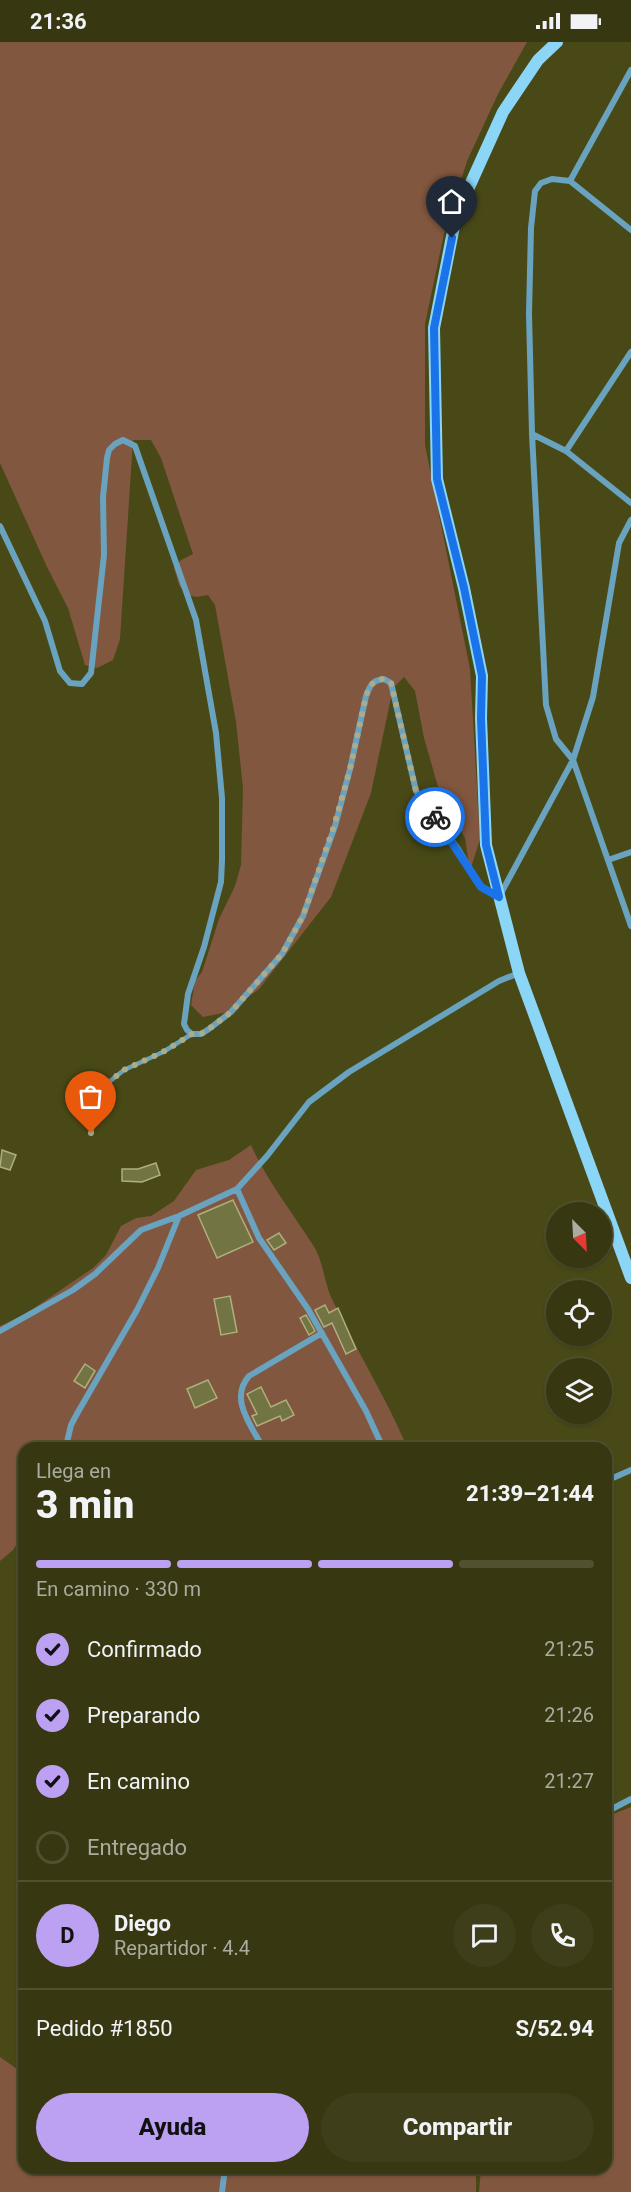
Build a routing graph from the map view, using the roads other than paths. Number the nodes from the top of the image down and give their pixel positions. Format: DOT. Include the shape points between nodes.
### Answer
graph roads {
  1 [pos="557,42"];
  2 [pos="631,70"];
  3 [pos="570,182"];
  4 [pos="631,230"];
  5 [pos="631,352"];
  6 [pos="532,434"];
  7 [pos="566,451"];
  8 [pos="631,503"];
  9 [pos="631,520"];
  10 [pos="0,526"];
  11 [pos="573,760"];
  12 [pos="631,852"];
  13 [pos="608,860"];
  14 [pos="499,897"];
  15 [pos="631,926"];
  16 [pos="519,973"];
  17 [pos="192,1034"];
  18 [pos="91,1133"];
  19 [pos="237,1189"];
  20 [pos="179,1216"];
  21 [pos="631,1278"];
  22 [pos="0,1331"];
  23 [pos="322,1333"];
  24 [pos="67,1442"];
  25 [pos="260,1442"];
  26 [pos="380,1442"];
  27 [pos="631,1470"];
  28 [pos="612,1478"];
  29 [pos="631,1799"];
  30 [pos="612,1809"];
  31 [pos="224,2174"];
  32 [pos="222,2192"];
  1 -- 14 [label="street" via="538,60 503,112 456,216 434,328 437,479 482,676 486,845"];
  2 -- 3 [label="street"];
  3 -- 4 [label="street"];
  3 -- 6 [label="street" via="552,179 535,191 529,314"];
  5 -- 7 [label="street"];
  6 -- 7 [label="street"];
  6 -- 11 [label="street" via="546,705 556,739"];
  7 -- 8 [label="street"];
  9 -- 11 [label="street" via="620,543 593,697"];
  10 -- 17 [label="street" via="45,621 60,671 70,683 82,684 92,673 104,555 107,458 115,444 128,441 135,446 196,620 216,733 222,798 221,882 188,994 184,1024"];
  11 -- 13 [label="street"];
  11 -- 14 [label="street"];
  12 -- 13 [label="street"];
  13 -- 15 [label="street"];
  14 -- 16 [label="street"];
  14 -- 17 [label="street" via="481,887 416,791 391,683 378,680 370,685 366,696 338,815 303,916 282,954 231,1012 201,1034"];
  16 -- 19 [label="street" via="499,981 349,1072 309,1102"];
  16 -- 21 [label="street"];
  17 -- 18 [label="lane" via="124,1070 104,1086"];
  19 -- 20 [label="street"];
  19 -- 23 [label="street" via="259,1238"];
  20 -- 22 [label="street" via="141,1230 82,1284"];
  20 -- 24 [label="street" via="158,1268 71,1425"];
  23 -- 25 [label="street" via="242,1384 241,1405"];
  23 -- 26 [label="street"];
  27 -- 28 [label="street"];
  29 -- 30 [label="street"];
  31 -- 32 [label="street"];
}
